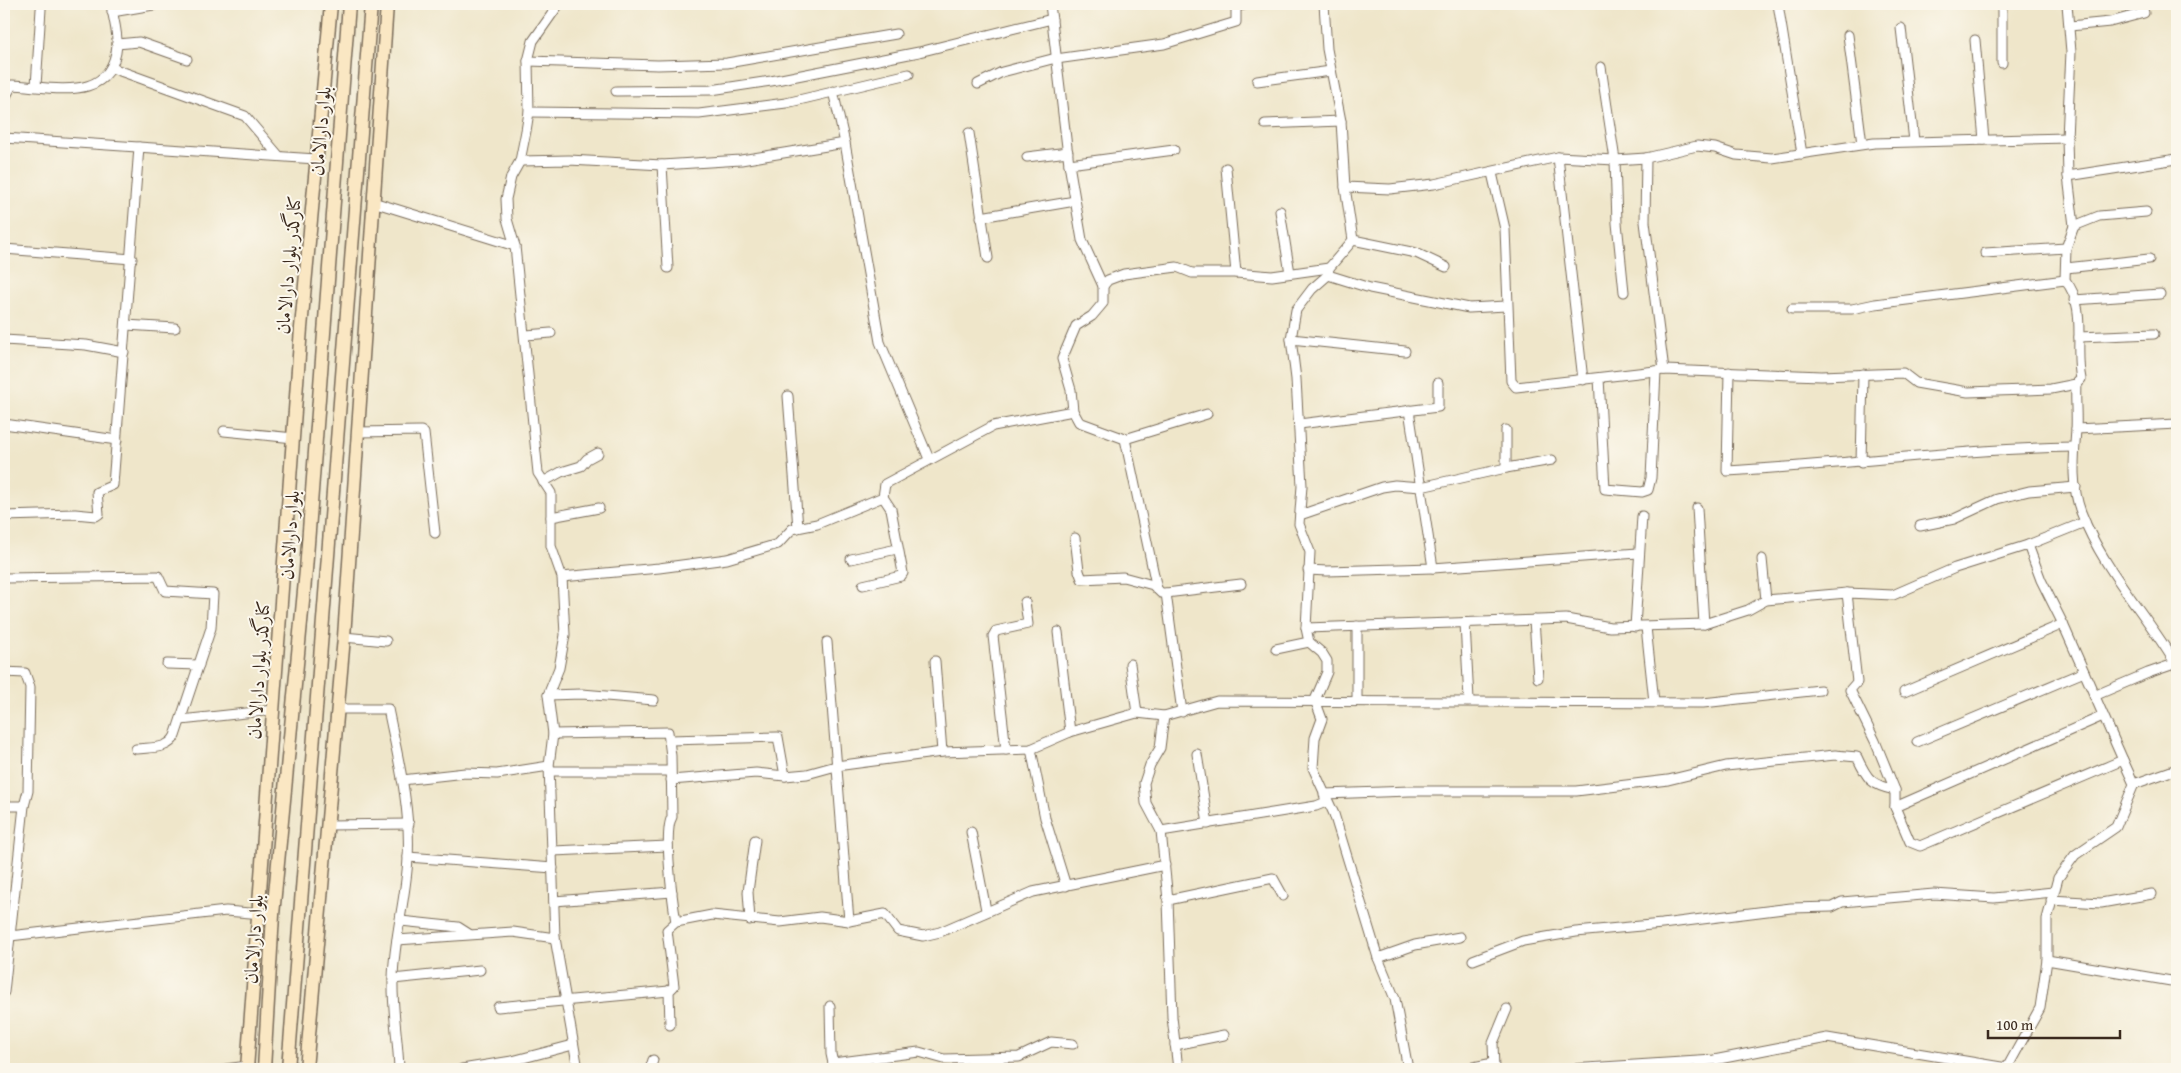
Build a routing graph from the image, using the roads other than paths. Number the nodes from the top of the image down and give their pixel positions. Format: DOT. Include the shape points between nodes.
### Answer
graph roads {
  1 [pos="159,4"];
  2 [pos="331,4"];
  3 [pos="349,4"];
  4 [pos="371,4"];
  5 [pos="387,4"];
  6 [pos="559,4"];
  7 [pos="1050,4"];
  8 [pos="1248,4"];
  9 [pos="1324,4"];
  10 [pos="1778,4"];
  11 [pos="2002,4"];
  12 [pos="2067,4"];
  13 [pos="2140,4"];
  14 [pos="111,8"];
  15 [pos="40,10"];
  16 [pos="1052,19"];
  17 [pos="2070,26"];
  18 [pos="1901,28"];
  19 [pos="896,34"];
  20 [pos="1848,35"];
  21 [pos="1975,40"];
  22 [pos="117,44"];
  23 [pos="1056,58"];
  24 [pos="187,59"];
  25 [pos="528,61"];
  26 [pos="2002,63"];
  27 [pos="112,68"];
  28 [pos="1601,68"];
  29 [pos="1331,71"];
  30 [pos="909,74"];
  31 [pos="1257,81"];
  32 [pos="978,84"];
  33 [pos="36,86"];
  34 [pos="616,91"];
  35 [pos="833,91"];
  36 [pos="4,100"];
  37 [pos="529,112"];
  38 [pos="1342,121"];
  39 [pos="1265,124"];
  40 [pos="969,133"];
  41 [pos="4,138"];
  42 [pos="2067,138"];
  43 [pos="1984,140"];
  44 [pos="1914,142"];
  45 [pos="845,143"];
  46 [pos="1862,144"];
  47 [pos="138,147"];
  48 [pos="1174,150"];
  49 [pos="1068,152"];
  50 [pos="1802,154"];
  51 [pos="280,156"];
  52 [pos="1558,157"];
  53 [pos="1027,158"];
  54 [pos="1646,158"];
  55 [pos="316,159"];
  56 [pos="2177,159"];
  57 [pos="1615,160"];
  58 [pos="520,161"];
  59 [pos="1069,164"];
  60 [pos="662,165"];
  61 [pos="1226,168"];
  62 [pos="1492,173"];
  63 [pos="2068,176"];
  64 [pos="1346,186"];
  65 [pos="1075,201"];
  66 [pos="373,202"];
  67 [pos="1280,211"];
  68 [pos="2146,212"];
  69 [pos="981,217"];
  70 [pos="2074,226"];
  71 [pos="1353,240"];
  72 [pos="515,246"];
  73 [pos="2066,248"];
  74 [pos="4,249"];
  75 [pos="1985,253"];
  76 [pos="132,258"];
  77 [pos="988,258"];
  78 [pos="2149,259"];
  79 [pos="1446,267"];
  80 [pos="668,268"];
  81 [pos="2066,268"];
  82 [pos="1329,271"];
  83 [pos="1236,273"];
  84 [pos="1290,273"];
  85 [pos="2066,280"];
  86 [pos="1103,286"];
  87 [pos="1624,292"];
  88 [pos="2160,294"];
  89 [pos="2074,300"];
  90 [pos="1506,306"];
  91 [pos="1792,309"];
  92 [pos="126,325"];
  93 [pos="175,328"];
  94 [pos="551,334"];
  95 [pos="2154,334"];
  96 [pos="526,335"];
  97 [pos="2079,337"];
  98 [pos="1291,339"];
  99 [pos="4,340"];
  100 [pos="1405,351"];
  101 [pos="124,352"];
  102 [pos="1660,370"];
  103 [pos="1729,372"];
  104 [pos="1863,374"];
  105 [pos="1599,378"];
  106 [pos="1583,380"];
  107 [pos="1438,383"];
  108 [pos="2076,384"];
  109 [pos="788,396"];
  110 [pos="1409,410"];
  111 [pos="1073,411"];
  112 [pos="1206,414"];
  113 [pos="4,424"];
  114 [pos="1298,424"];
  115 [pos="2177,424"];
  116 [pos="2076,429"];
  117 [pos="1506,430"];
  118 [pos="224,431"];
  119 [pos="358,432"];
  120 [pos="294,438"];
  121 [pos="1125,439"];
  122 [pos="118,440"];
  123 [pos="2074,447"];
  124 [pos="598,453"];
  125 [pos="929,459"];
  126 [pos="1552,460"];
  127 [pos="1861,462"];
  128 [pos="1506,468"];
  129 [pos="543,482"];
  130 [pos="2076,487"];
  131 [pos="1421,488"];
  132 [pos="883,497"];
  133 [pos="600,508"];
  134 [pos="1697,508"];
  135 [pos="1300,515"];
  136 [pos="4,516"];
  137 [pos="1642,516"];
  138 [pos="551,517"];
  139 [pos="2085,522"];
  140 [pos="1920,526"];
  141 [pos="798,528"];
  142 [pos="435,533"];
  143 [pos="1075,538"];
  144 [pos="2028,545"];
  145 [pos="897,549"];
  146 [pos="1638,554"];
  147 [pos="1762,559"];
  148 [pos="851,560"];
  149 [pos="1433,568"];
  150 [pos="1308,570"];
  151 [pos="562,577"];
  152 [pos="4,578"];
  153 [pos="1241,584"];
  154 [pos="863,585"];
  155 [pos="1157,589"];
  156 [pos="1847,593"];
  157 [pos="1166,594"];
  158 [pos="1766,600"];
  159 [pos="1025,602"];
  160 [pos="1534,620"];
  161 [pos="1465,623"];
  162 [pos="1704,624"];
  163 [pos="2063,624"];
  164 [pos="1357,626"];
  165 [pos="1635,627"];
  166 [pos="1646,627"];
  167 [pos="1306,628"];
  168 [pos="1058,632"];
  169 [pos="344,637"];
  170 [pos="386,641"];
  171 [pos="827,642"];
  172 [pos="1309,642"];
  173 [pos="1276,649"];
  174 [pos="935,661"];
  175 [pos="2176,663"];
  176 [pos="167,664"];
  177 [pos="1130,664"];
  178 [pos="199,665"];
  179 [pos="4,672"];
  180 [pos="2084,672"];
  181 [pos="1538,678"];
  182 [pos="1820,690"];
  183 [pos="1904,692"];
  184 [pos="548,695"];
  185 [pos="2094,696"];
  186 [pos="654,700"];
  187 [pos="1315,700"];
  188 [pos="1356,700"];
  189 [pos="1469,700"];
  190 [pos="1654,702"];
  191 [pos="336,709"];
  192 [pos="274,710"];
  193 [pos="1182,712"];
  194 [pos="1137,713"];
  195 [pos="1164,716"];
  196 [pos="2103,716"];
  197 [pos="180,720"];
  198 [pos="1070,732"];
  199 [pos="553,734"];
  200 [pos="670,740"];
  201 [pos="1917,742"];
  202 [pos="136,749"];
  203 [pos="1031,749"];
  204 [pos="1006,750"];
  205 [pos="942,752"];
  206 [pos="1197,754"];
  207 [pos="2123,760"];
  208 [pos="836,766"];
  209 [pos="549,769"];
  210 [pos="2177,769"];
  211 [pos="671,776"];
  212 [pos="785,776"];
  213 [pos="402,780"];
  214 [pos="2134,784"];
  215 [pos="1895,790"];
  216 [pos="1324,794"];
  217 [pos="4,806"];
  218 [pos="24,806"];
  219 [pos="1895,807"];
  220 [pos="409,824"];
  221 [pos="1208,824"];
  222 [pos="328,825"];
  223 [pos="1161,831"];
  224 [pos="971,832"];
  225 [pos="755,840"];
  226 [pos="668,846"];
  227 [pos="553,851"];
  228 [pos="408,857"];
  229 [pos="1165,865"];
  230 [pos="553,868"];
  231 [pos="1066,886"];
  232 [pos="672,892"];
  233 [pos="2152,894"];
  234 [pos="1283,896"];
  235 [pos="2052,896"];
  236 [pos="1168,900"];
  237 [pos="554,901"];
  238 [pos="986,910"];
  239 [pos="258,914"];
  240 [pos="273,915"];
  241 [pos="401,920"];
  242 [pos="750,920"];
  243 [pos="849,921"];
  244 [pos="676,922"];
  245 [pos="468,934"];
  246 [pos="10,936"];
  247 [pos="1460,936"];
  248 [pos="555,938"];
  249 [pos="397,940"];
  250 [pos="1378,958"];
  251 [pos="1473,960"];
  252 [pos="2047,960"];
  253 [pos="480,970"];
  254 [pos="393,978"];
  255 [pos="2177,982"];
  256 [pos="669,991"];
  257 [pos="4,992"];
  258 [pos="568,1002"];
  259 [pos="830,1006"];
  260 [pos="498,1007"];
  261 [pos="1508,1009"];
  262 [pos="670,1025"];
  263 [pos="1224,1035"];
  264 [pos="1073,1044"];
  265 [pos="573,1045"];
  266 [pos="1175,1045"];
  267 [pos="834,1066"];
  268 [pos="1494,1066"];
  269 [pos="247,1067"];
  270 [pos="226,1069"];
  271 [pos="264,1069"];
  272 [pos="288,1069"];
  273 [pos="306,1069"];
  274 [pos="398,1069"];
  275 [pos="462,1069"];
  276 [pos="578,1069"];
  277 [pos="1178,1069"];
  278 [pos="1408,1069"];
  279 [pos="1464,1069"];
  280 [pos="1572,1069"];
  281 [pos="2008,1069"];
  1 -- 14 [label="street"];
  2 -- 55 [label="street, کنارگذر بلوار دارالامان"];
  3 -- 240 [label="street, بلوار دارالامان" via="300,637"];
  4 -- 272 [label="street"];
  5 -- 66 [label="street"];
  6 -- 25 [label="street" via="533,41"];
  7 -- 16 [label="street"];
  8 -- 23 [label="street" via="1236,6 1236,22 1172,43"];
  9 -- 29 [label="street"];
  10 -- 50 [label="street"];
  11 -- 26 [label="street"];
  12 -- 17 [label="street"];
  13 -- 17 [label="street" via="2144,13 2110,22"];
  14 -- 22 [label="street"];
  15 -- 33 [label="street"];
  16 -- 23 [label="street"];
  16 -- 34 [label="street" via="919,52 771,81 711,90"];
  17 -- 42 [label="street"];
  18 -- 44 [label="street"];
  19 -- 25 [label="street" via="727,64"];
  20 -- 46 [label="street"];
  21 -- 43 [label="street"];
  22 -- 24 [label="street" via="139,42"];
  22 -- 27 [label="street"];
  23 -- 32 [label="street" via="1002,72"];
  23 -- 49 [label="street"];
  25 -- 37 [label="street"];
  27 -- 33 [label="street" via="99,82 86,88"];
  27 -- 51 [label="street" via="245,116"];
  28 -- 57 [label="street"];
  29 -- 31 [label="street"];
  29 -- 38 [label="street"];
  30 -- 35 [label="street"];
  33 -- 36 [label="street" via="12,85"];
  35 -- 37 [label="street" via="786,103 698,114"];
  35 -- 45 [label="street"];
  37 -- 58 [label="street"];
  38 -- 39 [label="street"];
  38 -- 64 [label="street"];
  40 -- 69 [label="street"];
  41 -- 47 [label="street"];
  42 -- 43 [label="street"];
  42 -- 63 [label="street"];
  43 -- 44 [label="street"];
  44 -- 46 [label="street"];
  45 -- 60 [label="street" via="741,160"];
  45 -- 125 [label="street" via="880,342"];
  46 -- 50 [label="street"];
  47 -- 51 [label="street"];
  47 -- 76 [label="street"];
  48 -- 59 [label="street"];
  49 -- 53 [label="street"];
  49 -- 59 [label="street"];
  50 -- 54 [label="street" via="1772,158 1736,155 1697,146"];
  51 -- 55 [label="street"];
  52 -- 57 [label="street"];
  52 -- 62 [label="street"];
  52 -- 106 [label="street"];
  54 -- 57 [label="street"];
  54 -- 102 [label="street" via="1645,222"];
  55 -- 120 [label="street, کنارگذر بلوار دارالامان"];
  56 -- 63 [label="street"];
  57 -- 87 [label="street"];
  58 -- 60 [label="street"];
  58 -- 72 [label="street" via="511,177 506,199"];
  59 -- 65 [label="street"];
  60 -- 80 [label="street"];
  61 -- 83 [label="street"];
  62 -- 64 [label="street" via="1390,189"];
  62 -- 90 [label="street" via="1505,229"];
  63 -- 70 [label="street"];
  64 -- 71 [label="street"];
  65 -- 69 [label="street"];
  65 -- 86 [label="street" via="1082,240"];
  66 -- 72 [label="street"];
  66 -- 119 [label="street"];
  67 -- 84 [label="street"];
  68 -- 70 [label="street" via="2099,216"];
  69 -- 77 [label="street"];
  70 -- 73 [label="street"];
  71 -- 79 [label="street" via="1416,253"];
  71 -- 82 [label="street"];
  72 -- 96 [label="street"];
  73 -- 75 [label="street"];
  73 -- 81 [label="street"];
  74 -- 76 [label="street"];
  76 -- 92 [label="street"];
  78 -- 81 [label="street"];
  81 -- 85 [label="street"];
  82 -- 84 [label="street"];
  82 -- 90 [label="street" via="1370,288 1468,308"];
  82 -- 98 [label="street" via="1296,310"];
  83 -- 84 [label="street" via="1272,276"];
  83 -- 86 [label="street" via="1192,273 1177,267 1152,269 1124,274 1108,280"];
  85 -- 89 [label="street" via="2073,290"];
  85 -- 91 [label="street" via="1852,309"];
  86 -- 111 [label="street" via="1103,303 1092,316 1076,326 1062,359"];
  88 -- 89 [label="street"];
  89 -- 97 [label="street" via="2079,318"];
  90 -- 106 [label="street" via="1512,385"];
  92 -- 93 [label="street"];
  92 -- 101 [label="street"];
  94 -- 96 [label="street"];
  95 -- 97 [label="street"];
  96 -- 129 [label="street" via="538,473"];
  97 -- 108 [label="street" via="2081,379"];
  98 -- 100 [label="street"];
  98 -- 114 [label="street"];
  99 -- 101 [label="street" via="86,345"];
  101 -- 122 [label="street"];
  102 -- 103 [label="street"];
  102 -- 105 [label="street"];
  102 -- 105 [label="street" via="1651,478 1648,490 1642,492 1605,488"];
  103 -- 104 [label="street" via="1822,376"];
  103 -- 127 [label="street" via="1727,471"];
  104 -- 108 [label="street" via="1903,373 1916,383 1968,392 2051,389"];
  104 -- 127 [label="street"];
  105 -- 106 [label="street"];
  107 -- 110 [label="street" via="1438,407"];
  108 -- 116 [label="street"];
  109 -- 141 [label="street"];
  110 -- 114 [label="street"];
  110 -- 131 [label="street"];
  111 -- 121 [label="street" via="1079,422"];
  111 -- 125 [label="street" via="993,426"];
  112 -- 121 [label="street"];
  113 -- 122 [label="street"];
  114 -- 135 [label="street" via="1302,486"];
  115 -- 116 [label="street"];
  116 -- 123 [label="street"];
  117 -- 128 [label="street"];
  118 -- 120 [label="street"];
  119 -- 142 [label="street" via="424,433"];
  119 -- 169 [label="street"];
  120 -- 192 [label="street, کنارگذر بلوار دارالامان"];
  121 -- 155 [label="street"];
  122 -- 136 [label="street" via="113,485 97,492 98,515"];
  123 -- 127 [label="street" via="2012,448"];
  123 -- 130 [label="street" via="2072,458"];
  124 -- 129 [label="street" via="581,466"];
  125 -- 132 [label="street" via="885,484"];
  126 -- 128 [label="street"];
  128 -- 131 [label="street"];
  129 -- 138 [label="street" via="551,493"];
  130 -- 139 [label="street"];
  130 -- 140 [label="street" via="2029,491 1997,499 1954,519"];
  131 -- 135 [label="street" via="1382,487"];
  131 -- 149 [label="street"];
  132 -- 141 [label="street" via="818,524"];
  132 -- 145 [label="street" via="891,509"];
  133 -- 138 [label="street"];
  134 -- 162 [label="street"];
  135 -- 150 [label="street" via="1299,524 1310,552"];
  137 -- 146 [label="street"];
  138 -- 151 [label="street" via="551,546"];
  139 -- 144 [label="street"];
  139 -- 175 [label="street" via="2104,560 2145,621 2155,628"];
  141 -- 151 [label="street" via="792,529 778,544 727,559"];
  143 -- 155 [label="street" via="1082,579 1123,577"];
  144 -- 156 [label="street" via="1955,568 1893,595"];
  144 -- 163 [label="street"];
  145 -- 148 [label="street"];
  145 -- 154 [label="street" via="902,574"];
  146 -- 149 [label="street"];
  146 -- 165 [label="street"];
  147 -- 158 [label="street"];
  149 -- 150 [label="street"];
  150 -- 167 [label="street"];
  151 -- 184 [label="street" via="565,635 559,668"];
  152 -- 178 [label="street" via="158,576 165,591 213,594 211,628"];
  153 -- 157 [label="street"];
  155 -- 157 [label="street"];
  156 -- 158 [label="street"];
  156 -- 215 [label="street" via="1857,682 1850,690"];
  157 -- 193 [label="street"];
  158 -- 162 [label="street" via="1748,610"];
  159 -- 204 [label="street" via="1028,624 996,631 993,636"];
  160 -- 161 [label="street"];
  160 -- 165 [label="street" via="1566,619 1610,627"];
  160 -- 181 [label="street"];
  161 -- 164 [label="street"];
  161 -- 189 [label="street"];
  162 -- 166 [label="street"];
  163 -- 180 [label="street"];
  163 -- 183 [label="street"];
  164 -- 167 [label="street"];
  164 -- 188 [label="street"];
  165 -- 166 [label="street"];
  166 -- 190 [label="street"];
  167 -- 172 [label="street"];
  168 -- 198 [label="street"];
  169 -- 170 [label="street"];
  169 -- 191 [label="street"];
  171 -- 208 [label="street"];
  172 -- 173 [label="street"];
  172 -- 187 [label="street" via="1322,652 1327,661 1327,672"];
  174 -- 205 [label="street"];
  175 -- 185 [label="street"];
  176 -- 178 [label="street"];
  177 -- 194 [label="street"];
  178 -- 197 [label="street"];
  179 -- 218 [label="street" via="25,673 30,687 28,791"];
  180 -- 185 [label="street"];
  180 -- 201 [label="street"];
  182 -- 190 [label="street" via="1703,703"];
  184 -- 186 [label="street" via="582,694"];
  184 -- 199 [label="street"];
  185 -- 196 [label="street"];
  187 -- 188 [label="street"];
  187 -- 193 [label="street" via="1269,703 1217,701"];
  187 -- 216 [label="street" via="1322,719 1315,738 1313,768"];
  188 -- 189 [label="street"];
  189 -- 190 [label="street"];
  191 -- 213 [label="street" via="388,709"];
  191 -- 222 [label="street"];
  192 -- 197 [label="street"];
  192 -- 239 [label="street, کنارگذر بلوار دارالامان"];
  193 -- 195 [label="street"];
  194 -- 195 [label="street"];
  194 -- 198 [label="street"];
  195 -- 223 [label="street" via="1160,748 1144,784 1146,803"];
  196 -- 207 [label="street"];
  196 -- 219 [label="street"];
  197 -- 202 [label="street" via="172,742 166,746"];
  198 -- 203 [label="street"];
  199 -- 200 [label="street" via="668,732"];
  199 -- 209 [label="street"];
  200 -- 211 [label="street"];
  200 -- 212 [label="street" via="778,737"];
  203 -- 204 [label="street"];
  203 -- 231 [label="street" via="1045,818"];
  204 -- 205 [label="street"];
  205 -- 208 [label="street"];
  206 -- 221 [label="street"];
  207 -- 214 [label="street"];
  207 -- 219 [label="street" via="1920,846 1910,842"];
  208 -- 212 [label="street"];
  208 -- 243 [label="street"];
  209 -- 211 [label="street"];
  209 -- 213 [label="street"];
  209 -- 227 [label="street"];
  210 -- 214 [label="street"];
  211 -- 212 [label="street" via="756,773"];
  211 -- 226 [label="street" via="672,817 668,822"];
  213 -- 220 [label="street"];
  214 -- 235 [label="street" via="2116,827 2075,856 2058,878"];
  215 -- 216 [label="street" via="1877,787 1864,772 1857,756 1835,755 1726,766 1668,780 1576,791"];
  215 -- 219 [label="street"];
  216 -- 221 [label="street" via="1326,802 1316,806"];
  216 -- 250 [label="street" via="1334,814"];
  217 -- 218 [label="street"];
  218 -- 246 [label="street"];
  220 -- 222 [label="street"];
  220 -- 228 [label="street"];
  221 -- 223 [label="street"];
  222 -- 273 [label="street"];
  223 -- 229 [label="street"];
  224 -- 238 [label="street"];
  225 -- 242 [label="street" via="748,892"];
  226 -- 227 [label="street"];
  226 -- 232 [label="street"];
  227 -- 230 [label="street"];
  228 -- 230 [label="street"];
  228 -- 241 [label="street"];
  229 -- 231 [label="street"];
  229 -- 236 [label="street"];
  230 -- 237 [label="street"];
  231 -- 238 [label="street" via="1033,892"];
  232 -- 237 [label="street"];
  232 -- 244 [label="street"];
  233 -- 235 [label="street" via="2101,903"];
  234 -- 236 [label="street" via="1274,878"];
  235 -- 251 [label="street" via="1994,898 1934,894 1869,899 1842,902 1832,907 1790,908 1576,932 1523,941"];
  235 -- 252 [label="street" via="2046,919"];
  236 -- 266 [label="street"];
  237 -- 248 [label="street"];
  238 -- 243 [label="street" via="940,932 923,936 898,931 885,914"];
  239 -- 240 [label="street"];
  239 -- 246 [label="street" via="226,911"];
  239 -- 269 [label="street, کنارگذر بلوار دارالامان"];
  240 -- 271 [label="street, بلوار دارالامان"];
  241 -- 245 [label="street" via="458,927"];
  241 -- 249 [label="street"];
  242 -- 243 [label="street" via="780,922 820,917"];
  242 -- 244 [label="street" via="712,915"];
  244 -- 256 [label="street" via="667,930 674,975 674,986"];
  245 -- 248 [label="street" via="513,932"];
  245 -- 249 [label="street"];
  246 -- 257 [label="street"];
  247 -- 250 [label="street" via="1415,945"];
  248 -- 258 [label="street"];
  249 -- 254 [label="street"];
  250 -- 278 [label="street" via="1395,998"];
  252 -- 255 [label="street"];
  252 -- 281 [label="street" via="2040,1008"];
  253 -- 254 [label="street"];
  254 -- 274 [label="street"];
  256 -- 258 [label="street"];
  256 -- 262 [label="street"];
  258 -- 260 [label="street"];
  258 -- 265 [label="street"];
  259 -- 267 [label="street"];
  261 -- 268 [label="street" via="1493,1043"];
  263 -- 266 [label="street"];
  264 -- 267 [label="street" via="1051,1042 1010,1058 944,1059 919,1052"];
  265 -- 275 [label="street" via="512,1061"];
  265 -- 276 [label="street"];
  266 -- 277 [label="street"];
  268 -- 279 [label="street"];
  269 -- 270 [label="street"];
  280 -- 281 [label="street" via="1714,1060 1826,1038"];
}
